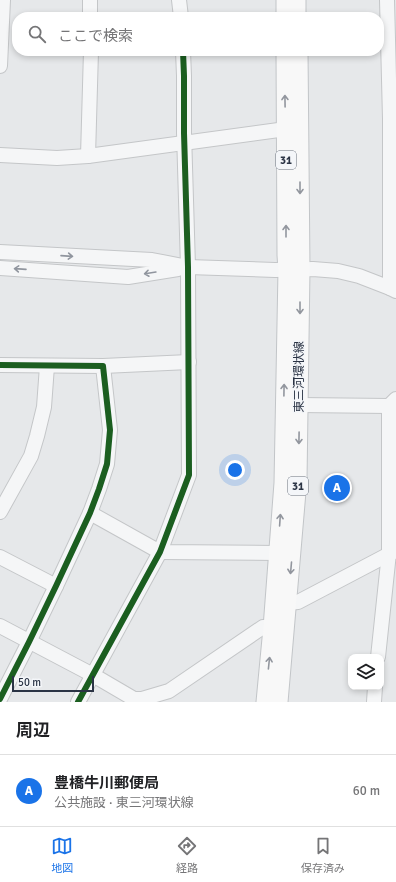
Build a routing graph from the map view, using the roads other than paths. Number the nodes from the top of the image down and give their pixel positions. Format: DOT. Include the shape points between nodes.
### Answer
graph roads {
  1 [pos="3,0"];
  2 [pos="90,0"];
  3 [pos="179,0"];
  4 [pos="285,0"];
  5 [pos="297,0"];
  6 [pos="388,0"];
  7 [pos="90,12"];
  8 [pos="180,12"];
  9 [pos="285,12"];
  10 [pos="297,12"];
  11 [pos="388,31"];
  12 [pos="91,56"];
  13 [pos="183,56"];
  14 [pos="285,56"];
  15 [pos="298,56"];
  16 [pos="0,66"];
  17 [pos="393,120"];
  18 [pos="286,129"];
  19 [pos="184,144"];
  20 [pos="0,155"];
  21 [pos="88,156"];
  22 [pos="393,206"];
  23 [pos="0,252"];
  24 [pos="188,267"];
  25 [pos="0,268"];
  26 [pos="294,270"];
  27 [pos="393,290"];
  28 [pos="188,362"];
  29 [pos="0,365"];
  30 [pos="46,366"];
  31 [pos="103,366"];
  32 [pos="299,405"];
  33 [pos="394,406"];
  34 [pos="0,512"];
  35 [pos="90,513"];
  36 [pos="160,552"];
  37 [pos="278,552"];
  38 [pos="393,552"];
  39 [pos="0,556"];
  40 [pos="56,586"];
  41 [pos="288,603"];
  42 [pos="0,626"];
  43 [pos="272,628"];
  44 [pos="29,642"];
  45 [pos="378,654"];
  46 [pos="93,675"];
  47 [pos="375,690"];
  48 [pos="0,697"];
  49 [pos="168,697"];
  50 [pos="78,702"];
  51 [pos="265,702"];
  52 [pos="279,702"];
  53 [pos="374,702"];
  1 -- 16 [label="street"];
  2 -- 7 [label="street"];
  3 -- 8 [label="street"];
  4 -- 9 [label="main road"];
  5 -- 10 [label="main road"];
  6 -- 11 [label="street"];
  11 -- 17 [label="street"];
  12 -- 21 [label="street"];
  13 -- 19 [label="street"];
  18 -- 14 [label="main road, 東三河環状線 / 31, one-way"];
  15 -- 26 [label="main road, 東三河環状線 / 31, one-way"];
  17 -- 22 [label="street"];
  18 -- 19 [label="street"];
  26 -- 18 [label="main road, 東三河環状線 / 31, one-way" via="286,254"];
  19 -- 21 [label="street"];
  19 -- 24 [label="street"];
  20 -- 21 [label="street" via="57,158"];
  22 -- 27 [label="street"];
  23 -- 24 [label="street, one-way" via="152,260"];
  24 -- 25 [label="street, one-way" via="128,277"];
  24 -- 26 [label="street"];
  24 -- 28 [label="street"];
  26 -- 27 [label="street" via="338,271 359,276"];
  26 -- 32 [label="main road, 東三河環状線 / 31, one-way"];
  37 -- 26 [label="main road, 東三河環状線 / 31, one-way"];
  28 -- 31 [label="street"];
  28 -- 36 [label="street" via="189,475"];
  29 -- 30 [label="street"];
  30 -- 31 [label="street"];
  30 -- 34 [label="street" via="44,407 31,456"];
  31 -- 35 [label="street" via="110,430 107,464"];
  32 -- 33 [label="street"];
  32 -- 41 [label="main road, 東三河環状線 / 31, one-way" via="298,480"];
  33 -- 38 [label="street"];
  35 -- 36 [label="street"];
  35 -- 40 [label="street"];
  36 -- 37 [label="street"];
  36 -- 46 [label="street"];
  37 -- 43 [label="main road, 東三河環状線 / 31"];
  38 -- 41 [label="street" via="298,602"];
  38 -- 45 [label="street"];
  39 -- 40 [label="street"];
  40 -- 44 [label="street"];
  41 -- 52 [label="main road, 東三河環状線 / 31"];
  42 -- 44 [label="street"];
  43 -- 49 [label="street" via="263,627"];
  51 -- 43 [label="main road, 東三河環状線 / 31, one-way"];
  44 -- 46 [label="street"];
  44 -- 48 [label="street"];
  46 -- 49 [label="street" via="134,699"];
  46 -- 50 [label="street"];
  47 -- 53 [label="street"];
}
